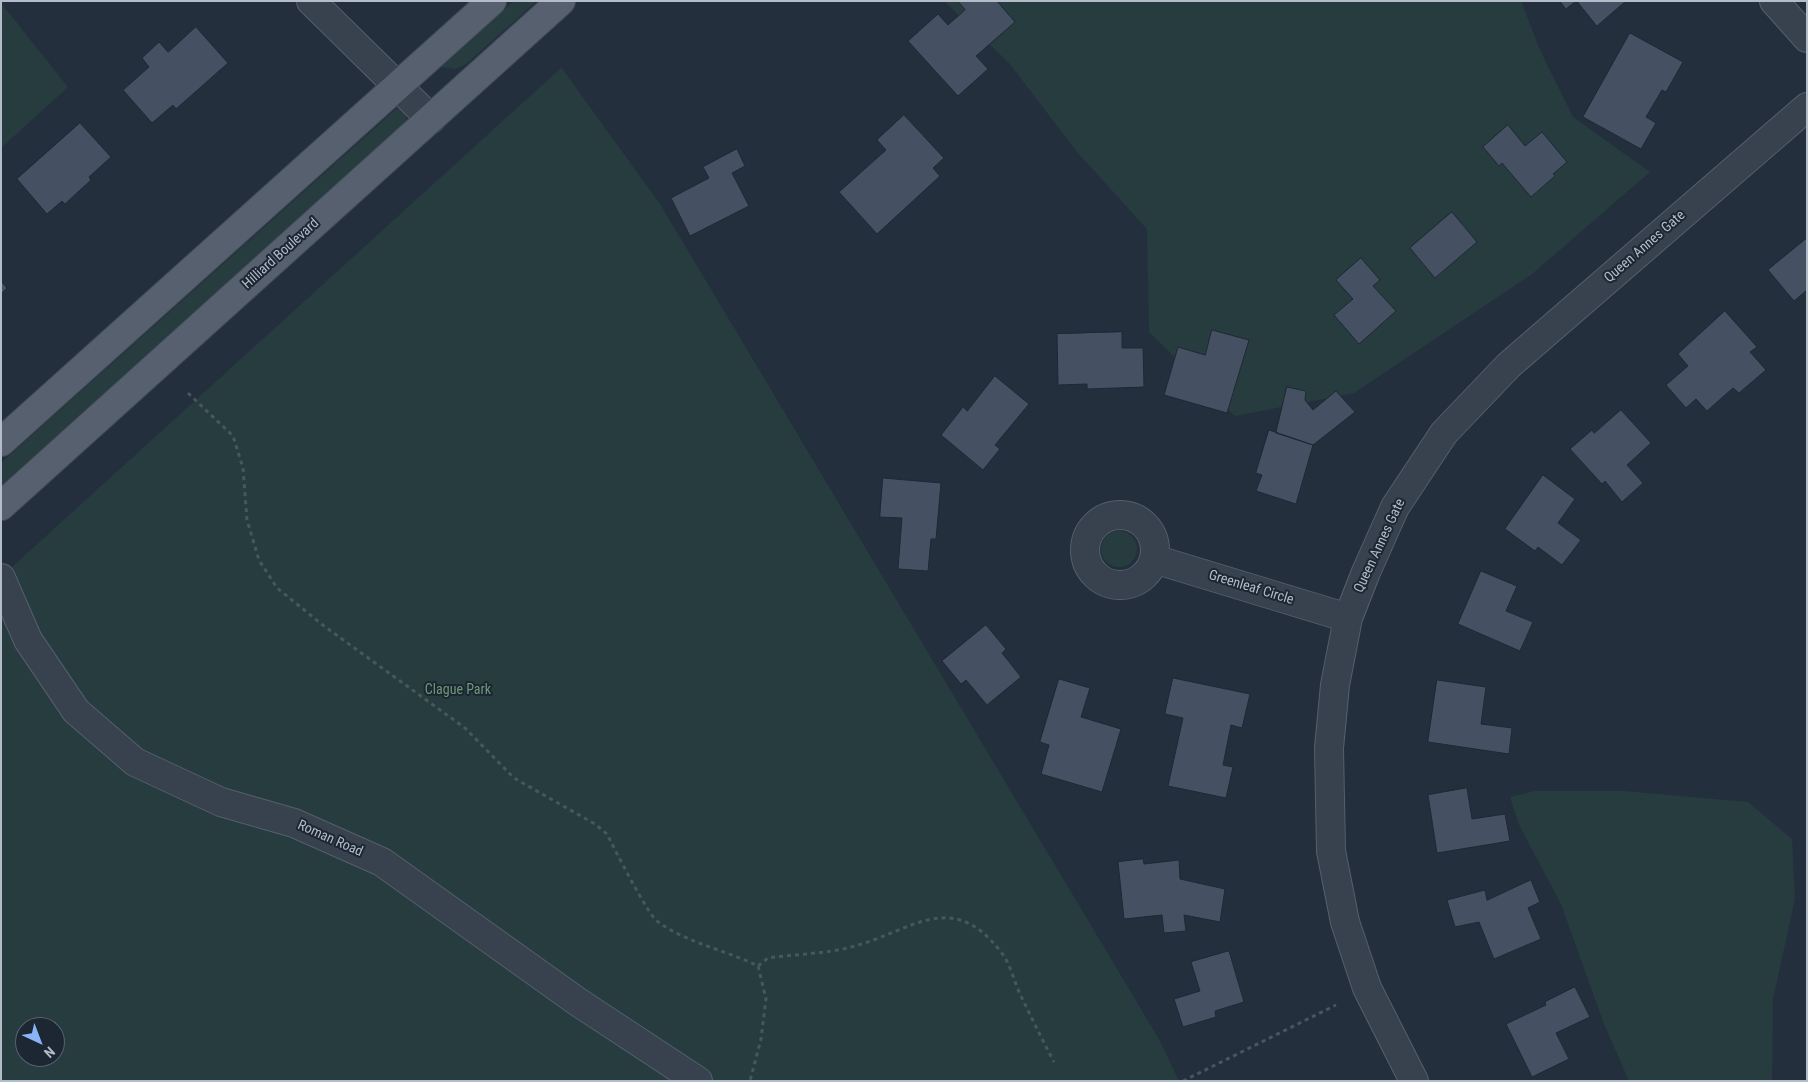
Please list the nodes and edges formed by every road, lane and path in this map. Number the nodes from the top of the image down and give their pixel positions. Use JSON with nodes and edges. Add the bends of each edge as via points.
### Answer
{"nodes":[{"id":1,"x":311,"y":1,"type":"edge"},
{"id":2,"x":492,"y":1,"type":"edge"},
{"id":3,"x":561,"y":1,"type":"edge"},
{"id":4,"x":1774,"y":1,"type":"edge"},
{"id":5,"x":1807,"y":38,"type":"edge"},
{"id":6,"x":397,"y":86,"type":"junction"},
{"id":7,"x":1807,"y":108,"type":"edge"},
{"id":8,"x":431,"y":120,"type":"junction"},
{"id":9,"x":188,"y":393,"type":"dead end"},
{"id":10,"x":1,"y":442,"type":"edge"},
{"id":11,"x":1,"y":506,"type":"edge"},
{"id":12,"x":1154,"y":559,"type":"dead end"},
{"id":13,"x":1,"y":578,"type":"edge"},
{"id":14,"x":1348,"y":618,"type":"junction"},
{"id":15,"x":758,"y":966,"type":"junction"},
{"id":16,"x":1336,"y":1005,"type":"dead end"},
{"id":17,"x":1054,"y":1062,"type":"dead end"},
{"id":18,"x":698,"y":1081,"type":"edge"},
{"id":19,"x":750,"y":1081,"type":"edge"},
{"id":20,"x":1184,"y":1081,"type":"edge"},
{"id":21,"x":1414,"y":1081,"type":"edge"}],
"edges":[{"from":1,"to":6,"type":"street"},
{"from":2,"to":6,"type":"main road"},
{"from":3,"to":8,"type":"main road","name":"Hilliard Boulevard"},
{"from":4,"to":5,"type":"street"},
{"from":6,"to":8,"type":"street"},
{"from":6,"to":10,"type":"main road"},
{"from":7,"to":14,"type":"street","name":"Queen Annes Gate","via":[[1509,365],[1444,433],[1395,507]]},
{"from":8,"to":11,"type":"main road","name":"Hilliard Boulevard"},
{"from":9,"to":15,"type":"path","via":[[233,436],[243,468],[247,520],[259,560],[277,588],[465,728],[514,778],[607,834],[655,920],[681,935],[735,954]]},
{"from":12,"to":14,"type":"street","name":"Greenleaf Circle"},
{"from":13,"to":18,"type":"street","name":"Roman Road","via":[[28,640],[76,711],[135,762],[221,802],[294,823],[382,862],[578,1002]]},
{"from":14,"to":21,"type":"street","name":"Queen Annes Gate","via":[[1335,685],[1329,748],[1331,851],[1345,922],[1367,988]]},
{"from":15,"to":17,"type":"path","via":[[768,958],[850,948],[894,934],[920,920],[951,918],[976,926],[1002,953]]},
{"from":15,"to":19,"type":"path","via":[[766,999],[761,1039]]},
{"from":16,"to":20,"type":"path"}]}
